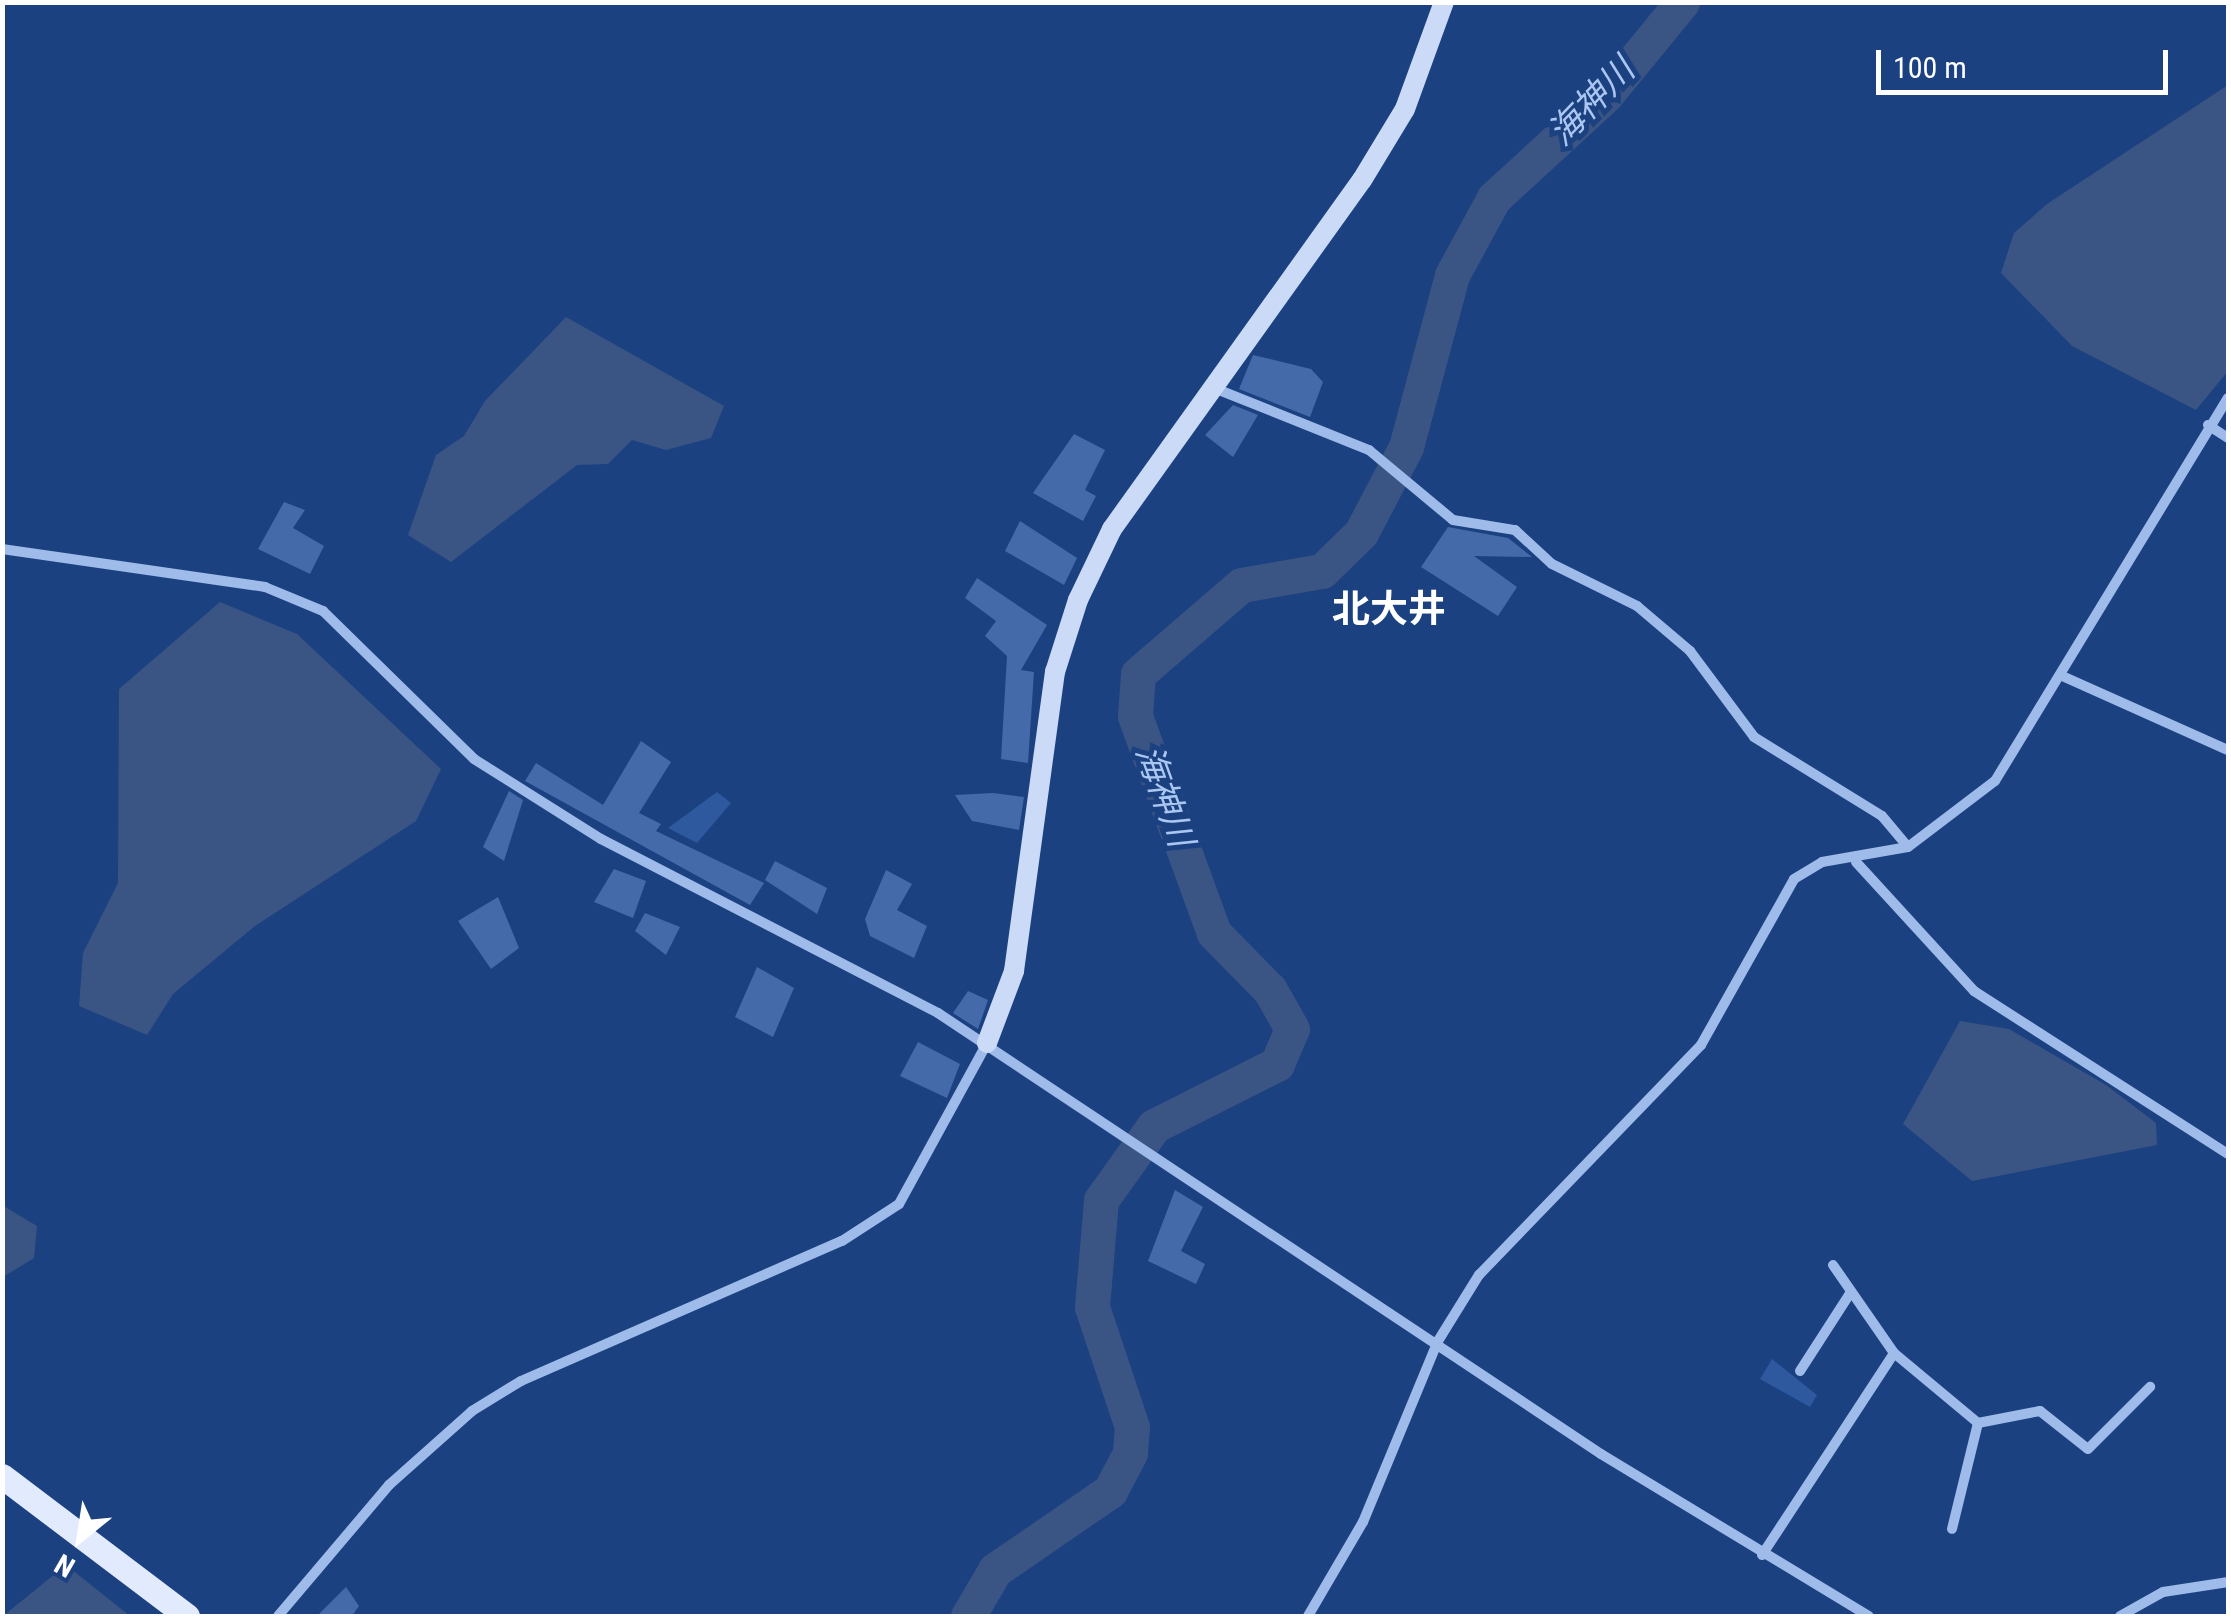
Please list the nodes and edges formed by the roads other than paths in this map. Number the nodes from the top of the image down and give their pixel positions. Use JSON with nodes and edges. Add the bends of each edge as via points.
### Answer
{"nodes":[{"id":1,"x":1444,"y":2,"type":"edge"},
{"id":2,"x":1212,"y":386,"type":"junction"},
{"id":3,"x":2228,"y":398,"type":"edge"},
{"id":4,"x":2208,"y":424,"type":"junction"},
{"id":5,"x":2228,"y":438,"type":"edge"},
{"id":6,"x":2,"y":549,"type":"edge"},
{"id":7,"x":2060,"y":674,"type":"junction"},
{"id":8,"x":2228,"y":750,"type":"edge"},
{"id":9,"x":1908,"y":847,"type":"junction"},
{"id":10,"x":1856,"y":862,"type":"junction"},
{"id":11,"x":987,"y":1043,"type":"junction"},
{"id":12,"x":2228,"y":1154,"type":"edge"},
{"id":13,"x":1832,"y":1265,"type":"dead end"},
{"id":14,"x":1851,"y":1292,"type":"junction"},
{"id":15,"x":1438,"y":1341,"type":"junction"},
{"id":16,"x":1894,"y":1353,"type":"junction"},
{"id":17,"x":1800,"y":1372,"type":"dead end"},
{"id":18,"x":2150,"y":1386,"type":"dead end"},
{"id":19,"x":1978,"y":1423,"type":"junction"},
{"id":20,"x":2,"y":1476,"type":"edge"},
{"id":21,"x":1952,"y":1529,"type":"dead end"},
{"id":22,"x":1762,"y":1555,"type":"junction"},
{"id":23,"x":2228,"y":1582,"type":"edge"},
{"id":24,"x":187,"y":1616,"type":"edge"},
{"id":25,"x":278,"y":1616,"type":"edge"},
{"id":26,"x":1308,"y":1616,"type":"edge"},
{"id":27,"x":1869,"y":1616,"type":"edge"},
{"id":28,"x":2120,"y":1616,"type":"edge"}],
"edges":[{"from":1,"to":2,"type":"street","via":[[1405,109]]},
{"from":2,"to":9,"type":"street","via":[[1379,456],[1453,520],[1516,530],[1552,564],[1637,606],[1690,651],[1754,737],[1882,816]]},
{"from":2,"to":11,"type":"street","via":[[1112,529],[1078,600],[1055,672],[1014,971]]},
{"from":3,"to":4,"type":"street"},
{"from":4,"to":5,"type":"street"},
{"from":4,"to":7,"type":"street"},
{"from":6,"to":11,"type":"street","via":[[265,587],[323,612],[474,760],[601,839]]},
{"from":7,"to":8,"type":"street"},
{"from":7,"to":9,"type":"street","via":[[1995,781]]},
{"from":9,"to":10,"type":"street"},
{"from":10,"to":12,"type":"street","via":[[1974,991]]},
{"from":10,"to":15,"type":"street","via":[[1822,862],[1794,878],[1701,1045],[1512,1235]]},
{"from":11,"to":15,"type":"street","via":[[1115,1129],[1153,1164]]},
{"from":11,"to":25,"type":"street","via":[[899,1204],[842,1241],[521,1381],[472,1412],[389,1485]]},
{"from":13,"to":14,"type":"street"},
{"from":14,"to":16,"type":"street"},
{"from":14,"to":17,"type":"street"},
{"from":15,"to":22,"type":"street"},
{"from":15,"to":26,"type":"street","via":[[1363,1522]]},
{"from":16,"to":19,"type":"street"},
{"from":16,"to":22,"type":"street"},
{"from":18,"to":19,"type":"street","via":[[2088,1449],[2040,1411]]},
{"from":19,"to":21,"type":"street"},
{"from":20,"to":24,"type":"main road"},
{"from":22,"to":27,"type":"street"},
{"from":23,"to":28,"type":"street","via":[[2162,1592]]}]}
